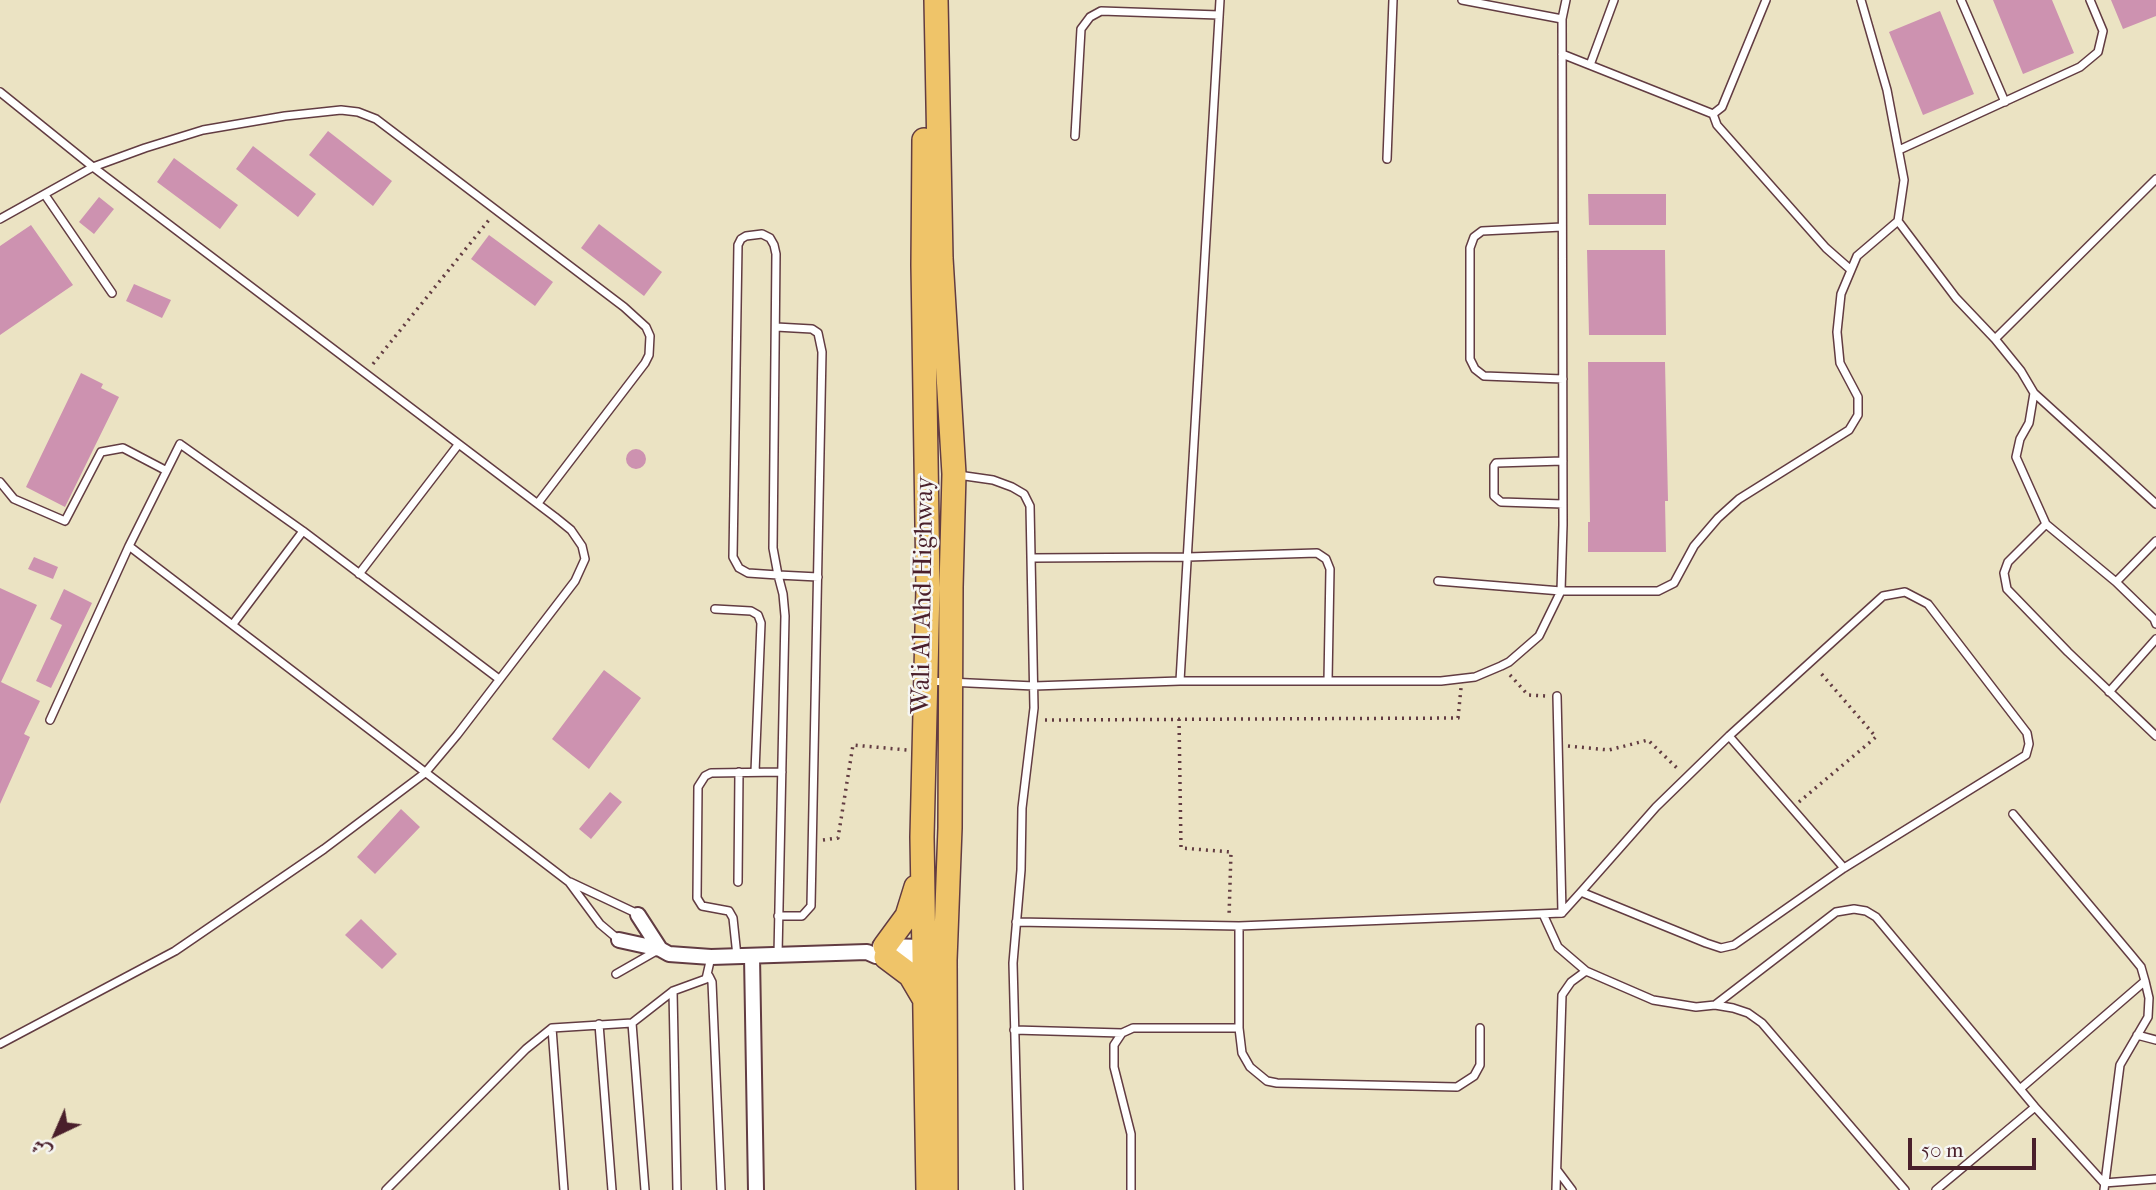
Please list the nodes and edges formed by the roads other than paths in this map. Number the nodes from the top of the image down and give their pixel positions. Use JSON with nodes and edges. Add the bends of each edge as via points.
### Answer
{"nodes":[{"id":1,"x":925,"y":0,"type":"edge"},
{"id":2,"x":936,"y":0,"type":"edge"},
{"id":3,"x":1220,"y":0,"type":"edge"},
{"id":4,"x":1393,"y":0,"type":"edge"},
{"id":5,"x":1462,"y":0,"type":"edge"},
{"id":6,"x":1566,"y":0,"type":"edge"},
{"id":7,"x":1614,"y":0,"type":"edge"},
{"id":8,"x":1766,"y":0,"type":"edge"},
{"id":9,"x":1861,"y":0,"type":"edge"},
{"id":10,"x":1961,"y":0,"type":"edge"},
{"id":11,"x":2090,"y":0,"type":"edge"},
{"id":12,"x":1219,"y":15,"type":"junction"},
{"id":13,"x":1562,"y":19,"type":"junction"},
{"id":14,"x":1562,"y":54,"type":"junction"},
{"id":15,"x":1590,"y":65,"type":"junction"},
{"id":16,"x":0,"y":92,"type":"edge"},
{"id":17,"x":2005,"y":102,"type":"junction"},
{"id":18,"x":1713,"y":114,"type":"junction"},
{"id":19,"x":1075,"y":136,"type":"dead end"},
{"id":20,"x":1899,"y":150,"type":"junction"},
{"id":21,"x":1387,"y":159,"type":"dead end"},
{"id":22,"x":93,"y":167,"type":"junction"},
{"id":23,"x":2156,"y":178,"type":"edge"},
{"id":24,"x":45,"y":195,"type":"junction"},
{"id":25,"x":0,"y":219,"type":"edge"},
{"id":26,"x":1898,"y":221,"type":"junction"},
{"id":27,"x":1562,"y":228,"type":"junction"},
{"id":28,"x":1852,"y":270,"type":"junction"},
{"id":29,"x":112,"y":293,"type":"dead end"},
{"id":30,"x":776,"y":327,"type":"junction"},
{"id":31,"x":1995,"y":339,"type":"junction"},
{"id":32,"x":1563,"y":379,"type":"junction"},
{"id":33,"x":2034,"y":393,"type":"junction"},
{"id":34,"x":458,"y":444,"type":"junction"},
{"id":35,"x":1563,"y":461,"type":"junction"},
{"id":36,"x":165,"y":470,"type":"junction"},
{"id":37,"x":954,"y":474,"type":"junction"},
{"id":38,"x":0,"y":482,"type":"edge"},
{"id":39,"x":538,"y":503,"type":"junction"},
{"id":40,"x":1563,"y":504,"type":"junction"},
{"id":41,"x":2156,"y":504,"type":"edge"},
{"id":42,"x":2046,"y":524,"type":"junction"},
{"id":43,"x":303,"y":531,"type":"junction"},
{"id":44,"x":2156,"y":541,"type":"edge"},
{"id":45,"x":129,"y":546,"type":"junction"},
{"id":46,"x":1188,"y":557,"type":"junction"},
{"id":47,"x":1032,"y":558,"type":"junction"},
{"id":48,"x":359,"y":574,"type":"junction"},
{"id":49,"x":778,"y":575,"type":"junction"},
{"id":50,"x":818,"y":577,"type":"junction"},
{"id":51,"x":1438,"y":581,"type":"dead end"},
{"id":52,"x":2116,"y":582,"type":"junction"},
{"id":53,"x":1561,"y":591,"type":"junction"},
{"id":54,"x":715,"y":609,"type":"dead end"},
{"id":55,"x":233,"y":624,"type":"junction"},
{"id":56,"x":2156,"y":624,"type":"edge"},
{"id":57,"x":2156,"y":639,"type":"edge"},
{"id":58,"x":499,"y":679,"type":"junction"},
{"id":59,"x":924,"y":681,"type":"junction"},
{"id":60,"x":950,"y":681,"type":"junction"},
{"id":61,"x":1180,"y":681,"type":"junction"},
{"id":62,"x":1328,"y":681,"type":"junction"},
{"id":63,"x":1034,"y":686,"type":"junction"},
{"id":64,"x":2109,"y":692,"type":"junction"},
{"id":65,"x":1558,"y":696,"type":"road end"},
{"id":66,"x":50,"y":720,"type":"dead end"},
{"id":67,"x":1729,"y":736,"type":"junction"},
{"id":68,"x":2156,"y":736,"type":"edge"},
{"id":69,"x":739,"y":772,"type":"junction"},
{"id":70,"x":755,"y":772,"type":"junction"},
{"id":71,"x":782,"y":772,"type":"junction"},
{"id":72,"x":425,"y":773,"type":"junction"},
{"id":73,"x":2013,"y":814,"type":"dead end"},
{"id":74,"x":922,"y":863,"type":"junction"},
{"id":75,"x":1844,"y":868,"type":"junction"},
{"id":76,"x":569,"y":882,"type":"junction"},
{"id":77,"x":738,"y":882,"type":"dead end"},
{"id":78,"x":1581,"y":892,"type":"junction"},
{"id":79,"x":1562,"y":913,"type":"junction"},
{"id":80,"x":1543,"y":914,"type":"junction"},
{"id":81,"x":638,"y":915,"type":"joint"},
{"id":82,"x":778,"y":916,"type":"junction"},
{"id":83,"x":1016,"y":922,"type":"junction"},
{"id":84,"x":1238,"y":926,"type":"junction"},
{"id":85,"x":619,"y":940,"type":"joint"},
{"id":86,"x":660,"y":949,"type":"junction"},
{"id":87,"x":879,"y":951,"type":"junction"},
{"id":88,"x":935,"y":954,"type":"junction"},
{"id":89,"x":778,"y":955,"type":"junction"},
{"id":90,"x":745,"y":956,"type":"junction"},
{"id":91,"x":711,"y":957,"type":"junction"},
{"id":92,"x":1586,"y":971,"type":"junction"},
{"id":93,"x":616,"y":974,"type":"dead end"},
{"id":94,"x":709,"y":976,"type":"junction"},
{"id":95,"x":2146,"y":981,"type":"junction"},
{"id":96,"x":673,"y":991,"type":"junction"},
{"id":97,"x":924,"y":1002,"type":"junction"},
{"id":98,"x":1715,"y":1004,"type":"junction"},
{"id":99,"x":632,"y":1023,"type":"junction"},
{"id":100,"x":599,"y":1024,"type":"junction"},
{"id":101,"x":552,"y":1028,"type":"junction"},
{"id":102,"x":1239,"y":1028,"type":"junction"},
{"id":103,"x":1480,"y":1028,"type":"dead end"},
{"id":104,"x":1014,"y":1030,"type":"junction"},
{"id":105,"x":1122,"y":1033,"type":"junction"},
{"id":106,"x":2137,"y":1035,"type":"junction"},
{"id":107,"x":2156,"y":1040,"type":"edge"},
{"id":108,"x":0,"y":1044,"type":"edge"},
{"id":109,"x":2020,"y":1089,"type":"junction"},
{"id":110,"x":2035,"y":1107,"type":"junction"},
{"id":111,"x":1557,"y":1170,"type":"junction"},
{"id":112,"x":2156,"y":1179,"type":"edge"},
{"id":113,"x":2104,"y":1186,"type":"edge"},
{"id":114,"x":386,"y":1190,"type":"edge"},
{"id":115,"x":564,"y":1190,"type":"edge"},
{"id":116,"x":612,"y":1190,"type":"edge"},
{"id":117,"x":645,"y":1190,"type":"edge"},
{"id":118,"x":677,"y":1190,"type":"edge"},
{"id":119,"x":722,"y":1190,"type":"edge"},
{"id":120,"x":756,"y":1190,"type":"edge"},
{"id":121,"x":928,"y":1190,"type":"edge"},
{"id":122,"x":946,"y":1190,"type":"edge"},
{"id":123,"x":1019,"y":1190,"type":"edge"},
{"id":124,"x":1131,"y":1190,"type":"edge"},
{"id":125,"x":1556,"y":1190,"type":"edge"},
{"id":126,"x":1573,"y":1190,"type":"edge"},
{"id":127,"x":1905,"y":1190,"type":"edge"},
{"id":128,"x":1936,"y":1190,"type":"edge"}],
"edges":[{"from":1,"to":59,"type":"main road","name":"Wali Al Ahd Highway","via":[[928,588]]},
{"from":2,"to":37,"type":"main road","name":"Wali Al Ahd Highway","via":[[941,258]]},
{"from":3,"to":12,"type":"lane"},
{"from":4,"to":21,"type":"lane"},
{"from":5,"to":13,"type":"lane"},
{"from":6,"to":13,"type":"lane"},
{"from":7,"to":15,"type":"lane"},
{"from":8,"to":18,"type":"lane","via":[[1722,107]]},
{"from":9,"to":20,"type":"lane"},
{"from":10,"to":17,"type":"lane"},
{"from":11,"to":17,"type":"lane","via":[[2103,31],[2098,52],[2080,67]]},
{"from":12,"to":19,"type":"lane","via":[[1101,11],[1090,17],[1081,29]]},
{"from":12,"to":46,"type":"lane"},
{"from":13,"to":14,"type":"lane"},
{"from":14,"to":15,"type":"lane"},
{"from":14,"to":27,"type":"lane"},
{"from":15,"to":18,"type":"lane"},
{"from":16,"to":22,"type":"lane"},
{"from":17,"to":20,"type":"lane"},
{"from":18,"to":28,"type":"lane","via":[[1717,125],[1826,248]]},
{"from":20,"to":26,"type":"lane","via":[[1904,180]]},
{"from":22,"to":24,"type":"lane"},
{"from":22,"to":34,"type":"lane"},
{"from":22,"to":39,"type":"lane","via":[[228,125],[341,110],[376,119],[497,210],[624,307],[650,336],[645,363]]},
{"from":23,"to":31,"type":"lane"},
{"from":24,"to":25,"type":"lane"},
{"from":24,"to":29,"type":"lane"},
{"from":26,"to":28,"type":"lane","via":[[1857,256]]},
{"from":26,"to":31,"type":"lane","via":[[1956,298]]},
{"from":27,"to":32,"type":"lane"},
{"from":27,"to":32,"type":"lane","via":[[1482,231],[1474,237],[1470,248],[1470,359],[1484,376]]},
{"from":28,"to":53,"type":"lane","via":[[1841,295],[1837,332],[1840,363],[1858,397],[1858,415],[1849,430],[1718,517],[1694,546],[1674,583],[1658,591]]},
{"from":30,"to":49,"type":"lane","via":[[773,548]]},
{"from":30,"to":49,"type":"lane","via":[[774,245],[761,234],[746,236],[738,245],[733,557],[743,571]]},
{"from":30,"to":50,"type":"lane","via":[[811,329],[818,333],[822,352]]},
{"from":31,"to":33,"type":"lane"},
{"from":32,"to":35,"type":"lane"},
{"from":33,"to":41,"type":"lane"},
{"from":33,"to":42,"type":"lane","via":[[2016,457]]},
{"from":34,"to":39,"type":"lane"},
{"from":34,"to":48,"type":"lane"},
{"from":35,"to":40,"type":"lane"},
{"from":35,"to":40,"type":"lane","via":[[1494,466],[1494,496],[1501,502]]},
{"from":36,"to":38,"type":"lane","via":[[124,449],[102,452],[65,521],[15,499]]},
{"from":36,"to":43,"type":"lane","via":[[180,444]]},
{"from":36,"to":45,"type":"lane"},
{"from":37,"to":47,"type":"lane","via":[[993,480],[1024,494],[1030,506]]},
{"from":37,"to":60,"type":"main road","name":"Wali Al Ahd Highway"},
{"from":39,"to":58,"type":"lane","via":[[571,530],[585,559],[575,581]]},
{"from":40,"to":53,"type":"lane"},
{"from":42,"to":52,"type":"lane"},
{"from":42,"to":64,"type":"lane","via":[[2008,562],[2004,573],[2007,589]]},
{"from":43,"to":48,"type":"lane"},
{"from":43,"to":55,"type":"lane"},
{"from":44,"to":52,"type":"lane"},
{"from":45,"to":55,"type":"lane"},
{"from":45,"to":66,"type":"lane"},
{"from":46,"to":47,"type":"lane"},
{"from":46,"to":61,"type":"lane"},
{"from":46,"to":62,"type":"lane","via":[[1317,553],[1326,559],[1330,569]]},
{"from":47,"to":63,"type":"lane"},
{"from":48,"to":58,"type":"lane"},
{"from":49,"to":50,"type":"lane"},
{"from":49,"to":71,"type":"lane","via":[[785,616]]},
{"from":50,"to":82,"type":"lane","via":[[811,906],[802,916]]},
{"from":51,"to":53,"type":"lane"},
{"from":52,"to":56,"type":"lane"},
{"from":53,"to":62,"type":"lane","via":[[1539,636],[1509,662],[1475,677]]},
{"from":54,"to":70,"type":"lane","via":[[751,611],[761,623]]},
{"from":55,"to":72,"type":"lane"},
{"from":57,"to":64,"type":"lane"},
{"from":58,"to":72,"type":"lane"},
{"from":59,"to":60,"type":"lane"},
{"from":59,"to":74,"type":"main road","name":"Wali Al Ahd Highway"},
{"from":60,"to":63,"type":"lane"},
{"from":60,"to":88,"type":"main road","name":"Wali Al Ahd Highway","via":[[950,828]]},
{"from":61,"to":62,"type":"lane"},
{"from":61,"to":63,"type":"lane"},
{"from":63,"to":83,"type":"lane"},
{"from":64,"to":68,"type":"lane"},
{"from":65,"to":79,"type":"lane"},
{"from":67,"to":75,"type":"lane"},
{"from":67,"to":75,"type":"lane","via":[[1883,596],[1905,592],[1928,604],[2027,733],[2026,755]]},
{"from":67,"to":78,"type":"lane","via":[[1656,807]]},
{"from":69,"to":70,"type":"lane"},
{"from":69,"to":77,"type":"lane"},
{"from":69,"to":90,"type":"lane","via":[[711,773],[698,788],[699,904],[729,911]]},
{"from":70,"to":71,"type":"lane"},
{"from":71,"to":82,"type":"lane"},
{"from":72,"to":76,"type":"lane"},
{"from":72,"to":108,"type":"lane","via":[[353,829],[175,951]]},
{"from":73,"to":95,"type":"lane","via":[[2141,967]]},
{"from":74,"to":87,"type":"main road","via":[[907,916]]},
{"from":74,"to":88,"type":"main road","name":"Wali Al Ahd Highway"},
{"from":75,"to":78,"type":"lane","via":[[1734,945],[1721,948]]},
{"from":76,"to":81,"type":"lane"},
{"from":76,"to":85,"type":"lane","via":[[600,924]]},
{"from":78,"to":79,"type":"lane"},
{"from":79,"to":80,"type":"lane"},
{"from":80,"to":84,"type":"lane"},
{"from":80,"to":92,"type":"lane","via":[[1559,947]]},
{"from":81,"to":86,"type":"street"},
{"from":82,"to":89,"type":"lane"},
{"from":83,"to":84,"type":"lane"},
{"from":83,"to":104,"type":"lane"},
{"from":84,"to":102,"type":"lane"},
{"from":85,"to":86,"type":"street"},
{"from":86,"to":91,"type":"street","via":[[668,954]]},
{"from":86,"to":93,"type":"lane"},
{"from":87,"to":88,"type":"street"},
{"from":87,"to":89,"type":"street"},
{"from":87,"to":97,"type":"main road","via":[[910,975]]},
{"from":88,"to":97,"type":"main road","name":"Wali Al Ahd Highway"},
{"from":88,"to":122,"type":"main road","name":"Wali Al Ahd Highway"},
{"from":89,"to":90,"type":"street"},
{"from":90,"to":91,"type":"street"},
{"from":90,"to":120,"type":"street"},
{"from":91,"to":94,"type":"lane"},
{"from":92,"to":98,"type":"lane","via":[[1653,1000],[1696,1007]]},
{"from":92,"to":111,"type":"lane","via":[[1562,995]]},
{"from":94,"to":96,"type":"lane"},
{"from":94,"to":119,"type":"lane"},
{"from":95,"to":106,"type":"lane","via":[[2148,1017]]},
{"from":95,"to":109,"type":"lane"},
{"from":96,"to":99,"type":"lane"},
{"from":96,"to":118,"type":"lane"},
{"from":97,"to":121,"type":"main road","name":"Wali Al Ahd Highway"},
{"from":98,"to":109,"type":"lane","via":[[1836,912],[1866,911],[1876,917]]},
{"from":98,"to":127,"type":"lane","via":[[1748,1013],[1762,1023]]},
{"from":99,"to":100,"type":"lane"},
{"from":99,"to":117,"type":"lane"},
{"from":100,"to":101,"type":"lane"},
{"from":100,"to":116,"type":"lane"},
{"from":101,"to":114,"type":"lane"},
{"from":101,"to":115,"type":"lane"},
{"from":102,"to":103,"type":"lane","via":[[1242,1053],[1250,1068],[1267,1081],[1457,1087],[1474,1076],[1480,1065]]},
{"from":102,"to":105,"type":"lane","via":[[1133,1028]]},
{"from":104,"to":105,"type":"lane"},
{"from":104,"to":123,"type":"lane"},
{"from":105,"to":124,"type":"lane","via":[[1114,1045],[1114,1067],[1131,1134]]},
{"from":106,"to":107,"type":"lane"},
{"from":106,"to":113,"type":"lane","via":[[2120,1065]]},
{"from":109,"to":110,"type":"lane"},
{"from":110,"to":113,"type":"lane"},
{"from":110,"to":128,"type":"lane"},
{"from":111,"to":125,"type":"lane"},
{"from":111,"to":126,"type":"lane"},
{"from":112,"to":113,"type":"lane"}]}
